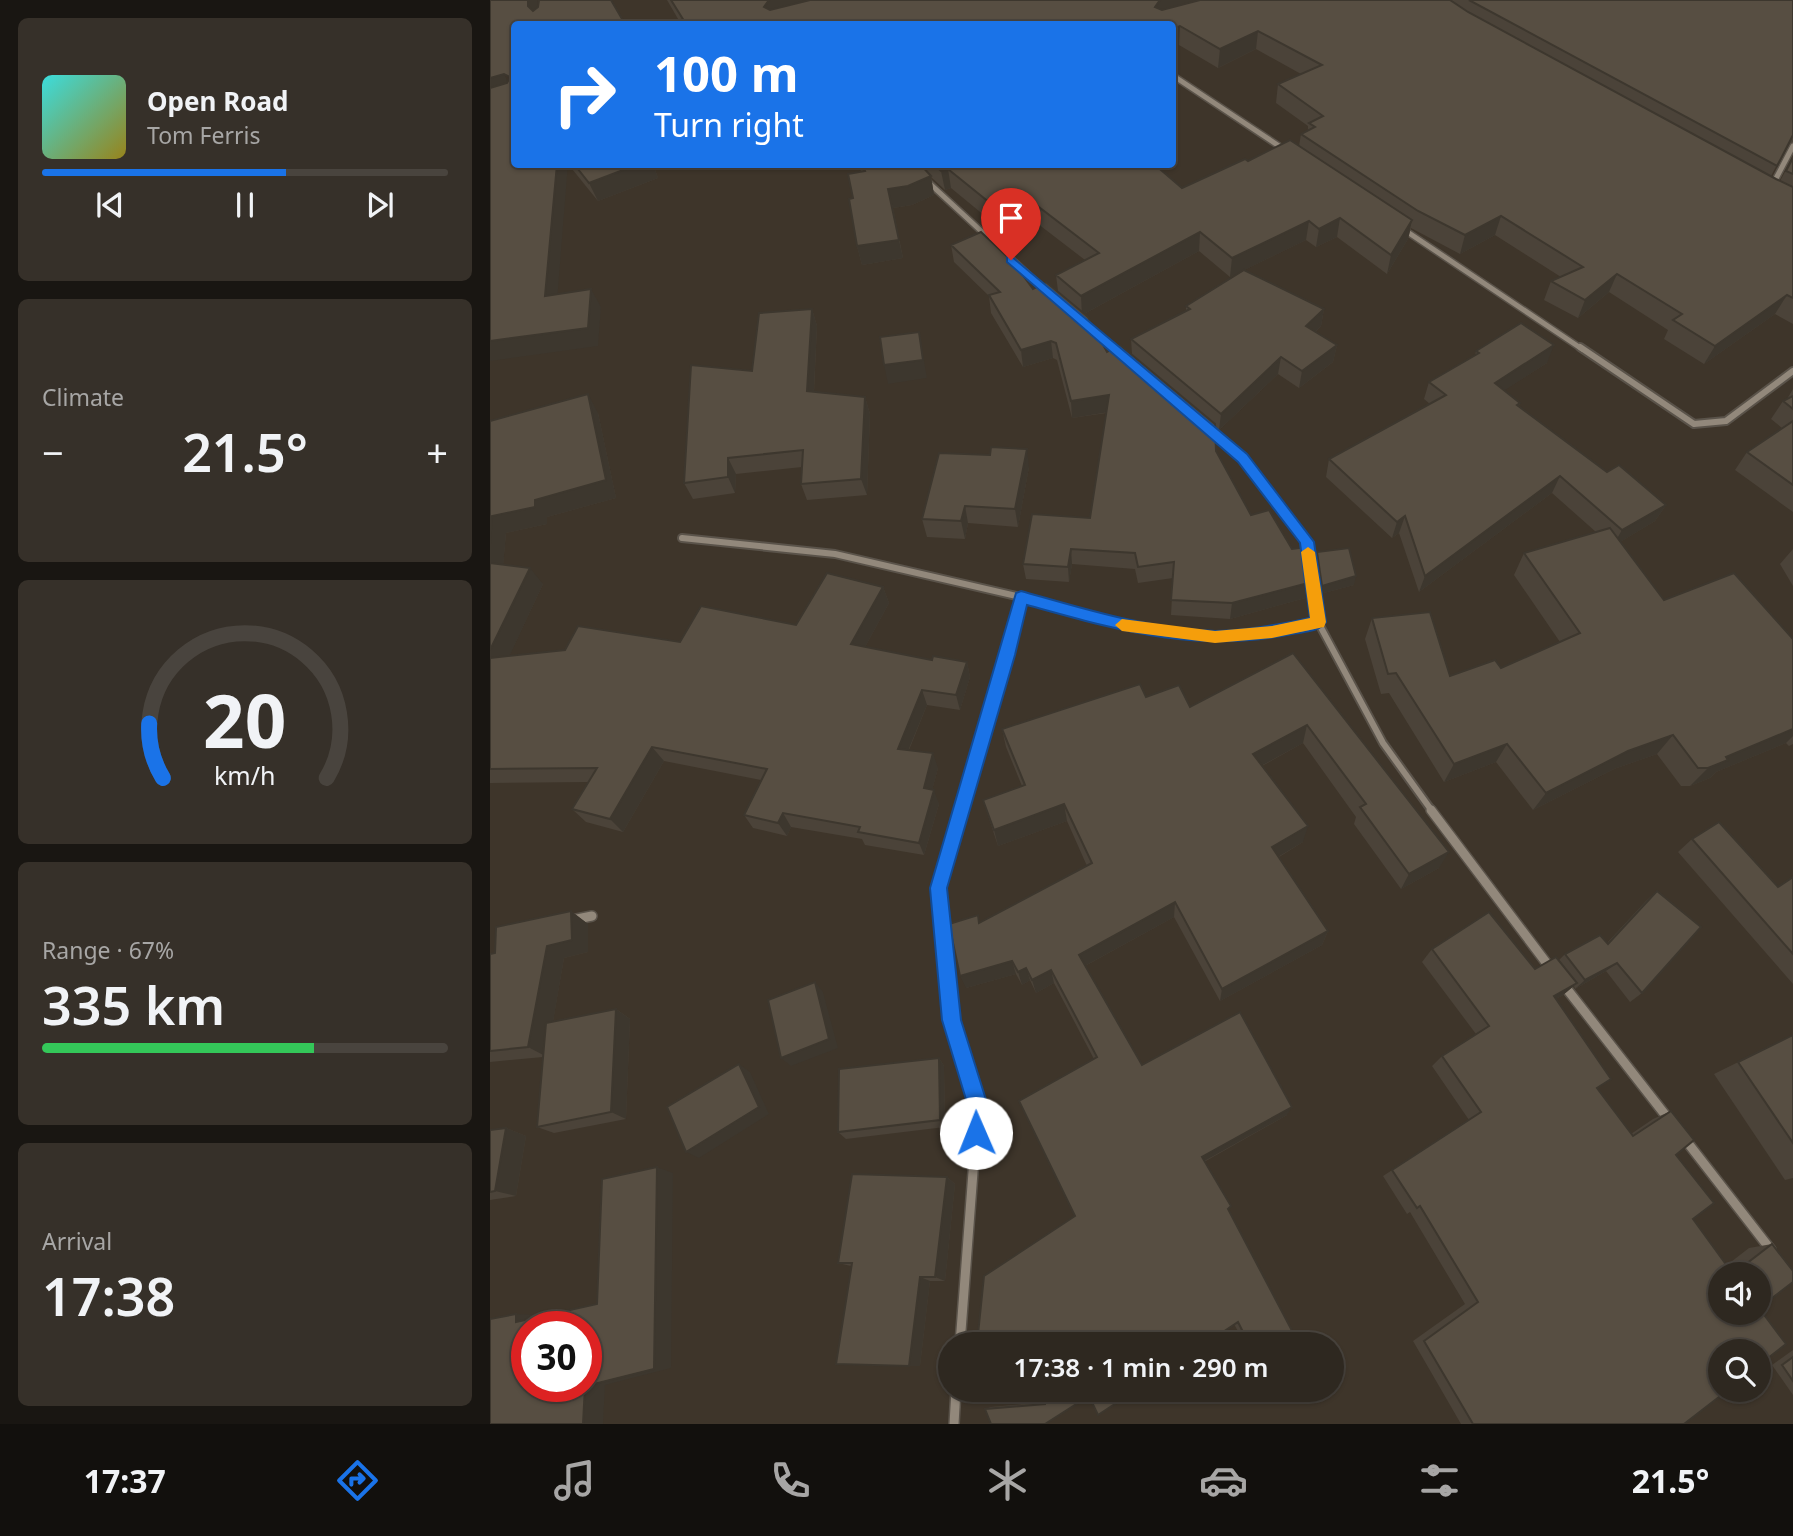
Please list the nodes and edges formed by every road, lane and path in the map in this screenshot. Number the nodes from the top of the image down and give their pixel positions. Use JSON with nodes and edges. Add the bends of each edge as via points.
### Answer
{"nodes":[{"id":1,"x":1176,"y":78,"type":"edge"},
{"id":2,"x":1793,"y":146,"type":"edge"},
{"id":3,"x":1289,"y":152,"type":"edge"},
{"id":4,"x":921,"y":174,"type":"edge"},
{"id":5,"x":1768,"y":193,"type":"edge"},
{"id":6,"x":1393,"y":222,"type":"edge"},
{"id":7,"x":1047,"y":292,"type":"edge"},
{"id":8,"x":1088,"y":327,"type":"edge"},
{"id":9,"x":1129,"y":362,"type":"edge"},
{"id":10,"x":1793,"y":371,"type":"edge"},
{"id":11,"x":1201,"y":423,"type":"edge"},
{"id":12,"x":681,"y":538,"type":"dead end"},
{"id":13,"x":1021,"y":597,"type":"junction"},
{"id":14,"x":1318,"y":622,"type":"junction"},
{"id":15,"x":592,"y":916,"type":"dead end"},
{"id":16,"x":567,"y":922,"type":"edge"},
{"id":17,"x":1672,"y":1124,"type":"edge"},
{"id":18,"x":1681,"y":1135,"type":"edge"},
{"id":19,"x":1776,"y":1256,"type":"edge"},
{"id":20,"x":961,"y":1332,"type":"edge"},
{"id":21,"x":955,"y":1402,"type":"edge"},
{"id":22,"x":954,"y":1424,"type":"edge"}],
"edges":[{"from":1,"to":3,"type":"street"},
{"from":2,"to":5,"type":"street"},
{"from":4,"to":7,"type":"street"},
{"from":6,"to":10,"type":"street","via":[[1694,424],[1726,421]]},
{"from":8,"to":9,"type":"street"},
{"from":11,"to":14,"type":"street","via":[[1242,458],[1307,542]]},
{"from":12,"to":13,"type":"street","via":[[835,554]]},
{"from":13,"to":14,"type":"street","via":[[1133,628],[1215,637]]},
{"from":13,"to":20,"type":"street","via":[[938,888],[952,1020],[978,1106]]},
{"from":14,"to":17,"type":"street","via":[[1383,743],[1483,882]]},
{"from":15,"to":16,"type":"street"},
{"from":18,"to":19,"type":"street"},
{"from":21,"to":22,"type":"street"}]}
